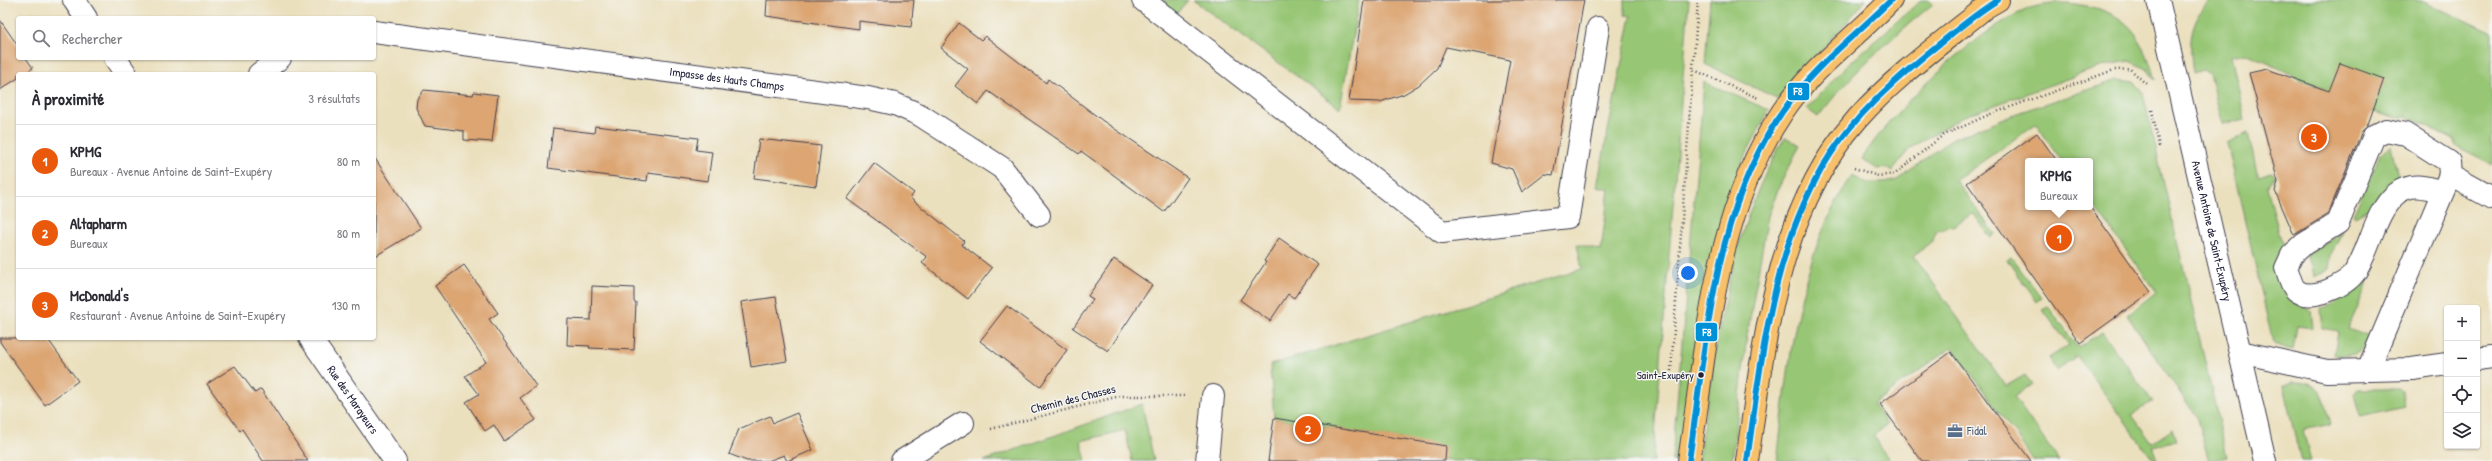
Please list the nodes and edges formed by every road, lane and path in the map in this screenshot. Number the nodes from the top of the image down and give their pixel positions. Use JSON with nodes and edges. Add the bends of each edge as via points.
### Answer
{"nodes":[{"id":1,"x":74,"y":0,"type":"edge"},
{"id":2,"x":1143,"y":0,"type":"edge"},
{"id":3,"x":1698,"y":0,"type":"edge"},
{"id":4,"x":1891,"y":0,"type":"edge"},
{"id":5,"x":1998,"y":0,"type":"edge"},
{"id":6,"x":2158,"y":0,"type":"edge"},
{"id":7,"x":85,"y":16,"type":"edge"},
{"id":8,"x":1598,"y":28,"type":"dead end"},
{"id":9,"x":376,"y":32,"type":"edge"},
{"id":10,"x":116,"y":60,"type":"edge"},
{"id":11,"x":277,"y":60,"type":"edge"},
{"id":12,"x":1694,"y":70,"type":"junction"},
{"id":13,"x":125,"y":72,"type":"edge"},
{"id":14,"x":262,"y":72,"type":"edge"},
{"id":15,"x":2148,"y":92,"type":"dead end"},
{"id":16,"x":1765,"y":101,"type":"dead end"},
{"id":17,"x":2151,"y":107,"type":"dead end"},
{"id":18,"x":2190,"y":140,"type":"junction"},
{"id":19,"x":1861,"y":172,"type":"dead end"},
{"id":20,"x":2446,"y":184,"type":"junction"},
{"id":21,"x":2492,"y":198,"type":"edge"},
{"id":22,"x":1039,"y":215,"type":"dead end"},
{"id":23,"x":311,"y":340,"type":"edge"},
{"id":24,"x":2240,"y":352,"type":"junction"},
{"id":25,"x":2492,"y":357,"type":"edge"},
{"id":26,"x":2480,"y":359,"type":"edge"},
{"id":27,"x":2444,"y":365,"type":"edge"},
{"id":28,"x":2368,"y":370,"type":"junction"},
{"id":29,"x":1670,"y":373,"type":"dead end"},
{"id":30,"x":1213,"y":396,"type":"joint"},
{"id":31,"x":963,"y":423,"type":"joint"},
{"id":32,"x":395,"y":461,"type":"edge"},
{"id":33,"x":902,"y":461,"type":"edge"},
{"id":34,"x":1207,"y":461,"type":"edge"},
{"id":35,"x":1689,"y":461,"type":"edge"},
{"id":36,"x":1747,"y":461,"type":"edge"},
{"id":37,"x":2265,"y":461,"type":"edge"}],
"edges":[{"from":1,"to":7,"type":"street"},
{"from":2,"to":8,"type":"street","via":[[1442,232],[1568,217]]},
{"from":3,"to":12,"type":"path"},
{"from":4,"to":35,"type":"main road","via":[[1816,72],[1788,104],[1756,156],[1734,210],[1714,294]]},
{"from":5,"to":36,"type":"main road","via":[[1903,75],[1858,117],[1830,154],[1806,199],[1789,241],[1775,291]]},
{"from":6,"to":18,"type":"street","name":"Avenue Antoine de Saint-Exupéry"},
{"from":9,"to":22,"type":"street","name":"Impasse des Hauts Champs","via":[[860,96],[895,104],[948,132],[1002,168]]},
{"from":10,"to":13,"type":"street"},
{"from":11,"to":14,"type":"street"},
{"from":12,"to":16,"type":"path"},
{"from":12,"to":29,"type":"path"},
{"from":15,"to":19,"type":"path","via":[[2147,84],[2130,69],[2114,70],[1988,115],[1942,136],[1894,174],[1878,176]]},
{"from":17,"to":18,"type":"path","via":[[2159,146]]},
{"from":18,"to":24,"type":"street","name":"Avenue Antoine de Saint-Exupéry"},
{"from":20,"to":20,"type":"street","via":[[2419,184],[2397,193],[2385,207],[2355,273],[2323,293],[2303,295],[2295,290],[2286,268],[2292,255],[2304,244],[2338,223],[2374,136],[2386,130],[2404,134],[2449,162]]},
{"from":20,"to":21,"type":"street"},
{"from":20,"to":28,"type":"street"},
{"from":23,"to":32,"type":"street","name":"Rue des Marayeurs"},
{"from":24,"to":28,"type":"street","via":[[2327,371]]},
{"from":24,"to":37,"type":"street","name":"Avenue Antoine de Saint-Exupéry"},
{"from":25,"to":26,"type":"street"},
{"from":27,"to":28,"type":"street","via":[[2412,370]]},
{"from":30,"to":31,"type":"path","name":"Chemin des Chasses","via":[[1120,396],[993,429]]},
{"from":30,"to":34,"type":"street"},
{"from":31,"to":33,"type":"street"}]}
